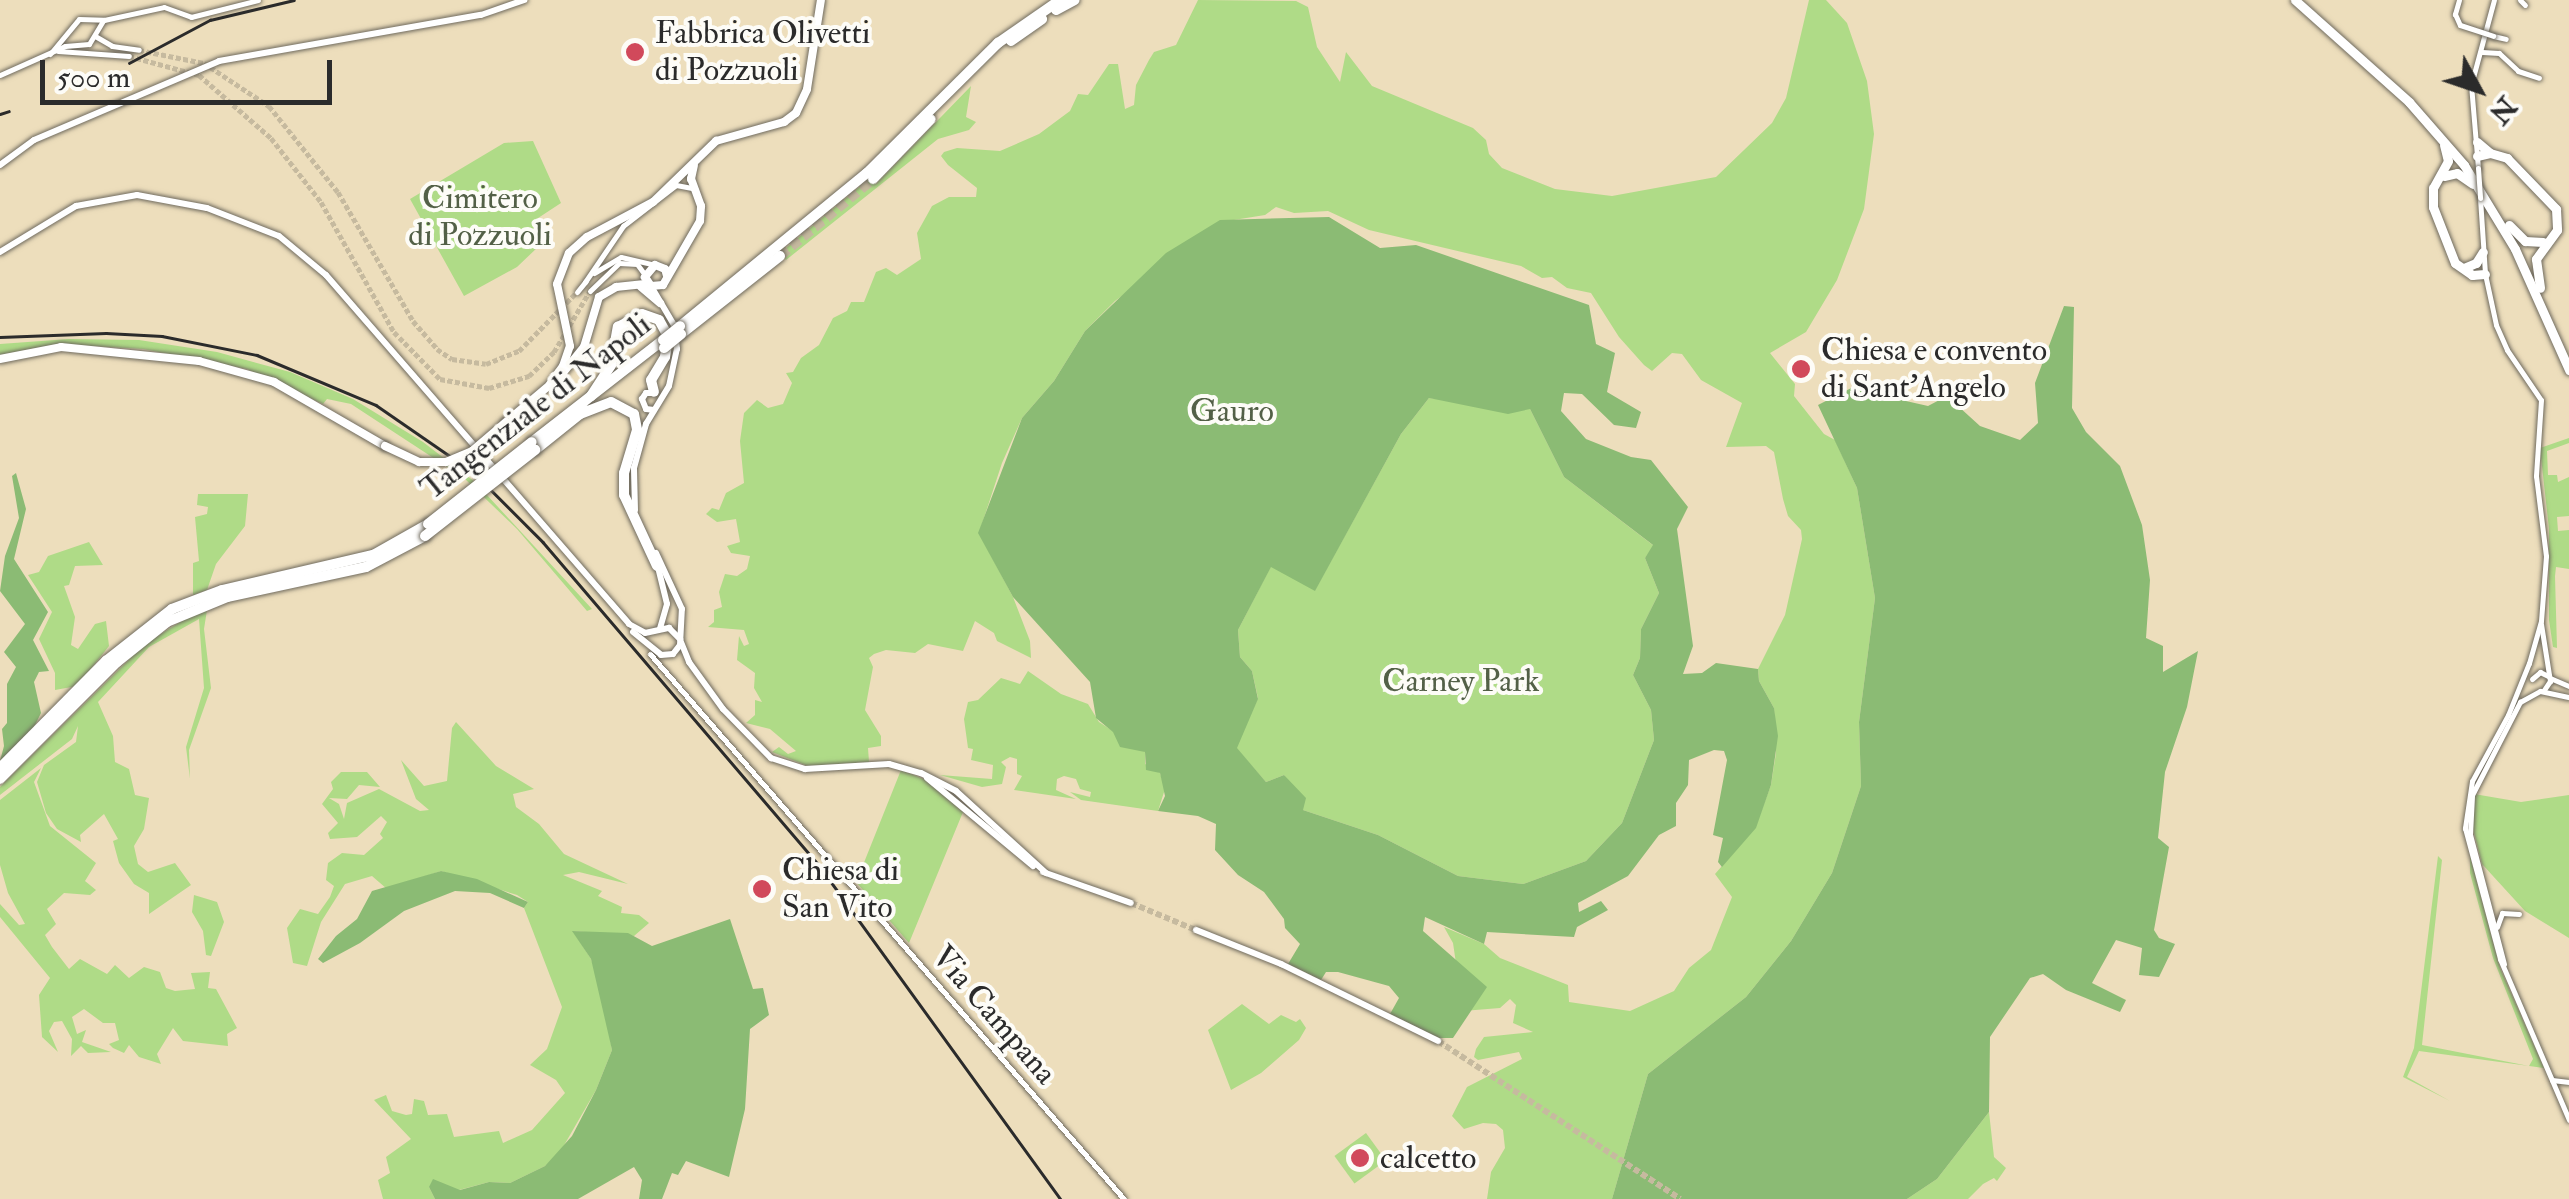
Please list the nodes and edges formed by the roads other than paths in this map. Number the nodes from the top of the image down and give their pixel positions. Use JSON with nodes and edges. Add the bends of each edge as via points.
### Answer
{"nodes":[{"id":1,"x":258,"y":0,"type":"edge"},
{"id":2,"x":524,"y":0,"type":"edge"},
{"id":3,"x":821,"y":0,"type":"edge"},
{"id":4,"x":1060,"y":0,"type":"edge"},
{"id":5,"x":1075,"y":0,"type":"edge"},
{"id":6,"x":2295,"y":0,"type":"edge"},
{"id":7,"x":2304,"y":0,"type":"edge"},
{"id":8,"x":2459,"y":0,"type":"edge"},
{"id":9,"x":2490,"y":0,"type":"edge"},
{"id":10,"x":86,"y":20,"type":"junction"},
{"id":11,"x":104,"y":20,"type":"junction"},
{"id":12,"x":67,"y":34,"type":"junction"},
{"id":13,"x":95,"y":34,"type":"junction"},
{"id":14,"x":2506,"y":39,"type":"dead end"},
{"id":15,"x":75,"y":45,"type":"junction"},
{"id":16,"x":86,"y":46,"type":"junction"},
{"id":17,"x":139,"y":50,"type":"tunnel mouth"},
{"id":18,"x":52,"y":52,"type":"junction"},
{"id":19,"x":2482,"y":52,"type":"junction"},
{"id":20,"x":108,"y":53,"type":"junction"},
{"id":21,"x":129,"y":56,"type":"tunnel mouth"},
{"id":22,"x":0,"y":76,"type":"edge"},
{"id":23,"x":2539,"y":78,"type":"dead end"},
{"id":24,"x":2439,"y":134,"type":"junction"},
{"id":25,"x":2477,"y":142,"type":"junction"},
{"id":26,"x":2492,"y":155,"type":"junction"},
{"id":27,"x":699,"y":156,"type":"junction"},
{"id":28,"x":2478,"y":162,"type":"junction"},
{"id":29,"x":0,"y":165,"type":"edge"},
{"id":30,"x":681,"y":176,"type":"junction"},
{"id":31,"x":691,"y":179,"type":"junction"},
{"id":32,"x":872,"y":179,"type":"tunnel mouth"},
{"id":33,"x":2438,"y":181,"type":"junction"},
{"id":34,"x":694,"y":190,"type":"junction"},
{"id":35,"x":2480,"y":194,"type":"junction"},
{"id":36,"x":649,"y":209,"type":"junction"},
{"id":37,"x":632,"y":215,"type":"junction"},
{"id":38,"x":2509,"y":225,"type":"junction"},
{"id":39,"x":2546,"y":242,"type":"junction"},
{"id":40,"x":0,"y":252,"type":"edge"},
{"id":41,"x":2482,"y":252,"type":"junction"},
{"id":42,"x":780,"y":256,"type":"tunnel mouth"},
{"id":43,"x":655,"y":265,"type":"junction"},
{"id":44,"x":2465,"y":270,"type":"junction"},
{"id":45,"x":2484,"y":274,"type":"junction"},
{"id":46,"x":666,"y":279,"type":"junction"},
{"id":47,"x":585,"y":282,"type":"junction"},
{"id":48,"x":648,"y":282,"type":"junction"},
{"id":49,"x":626,"y":284,"type":"junction"},
{"id":50,"x":2486,"y":286,"type":"junction"},
{"id":51,"x":2540,"y":288,"type":"junction"},
{"id":52,"x":590,"y":291,"type":"tunnel mouth"},
{"id":53,"x":577,"y":292,"type":"tunnel mouth"},
{"id":54,"x":663,"y":307,"type":"junction"},
{"id":55,"x":591,"y":316,"type":"junction"},
{"id":56,"x":566,"y":319,"type":"junction"},
{"id":57,"x":681,"y":330,"type":"junction"},
{"id":58,"x":663,"y":344,"type":"junction"},
{"id":59,"x":2569,"y":356,"type":"edge"},
{"id":60,"x":0,"y":359,"type":"edge"},
{"id":61,"x":2569,"y":370,"type":"edge"},
{"id":62,"x":550,"y":384,"type":"junction"},
{"id":63,"x":591,"y":396,"type":"junction"},
{"id":64,"x":657,"y":396,"type":"junction"},
{"id":65,"x":644,"y":407,"type":"junction"},
{"id":66,"x":654,"y":410,"type":"junction"},
{"id":67,"x":580,"y":414,"type":"junction"},
{"id":68,"x":646,"y":424,"type":"junction"},
{"id":69,"x":533,"y":446,"type":"junction"},
{"id":70,"x":652,"y":548,"type":"junction"},
{"id":71,"x":658,"y":566,"type":"junction"},
{"id":72,"x":678,"y":600,"type":"junction"},
{"id":73,"x":667,"y":608,"type":"junction"},
{"id":74,"x":682,"y":618,"type":"junction"},
{"id":75,"x":625,"y":620,"type":"junction"},
{"id":76,"x":2541,"y":621,"type":"junction"},
{"id":77,"x":658,"y":631,"type":"junction"},
{"id":78,"x":680,"y":640,"type":"junction"},
{"id":79,"x":654,"y":651,"type":"junction"},
{"id":80,"x":672,"y":654,"type":"junction"},
{"id":81,"x":689,"y":662,"type":"junction"},
{"id":82,"x":2549,"y":674,"type":"junction"},
{"id":83,"x":673,"y":678,"type":"junction"},
{"id":84,"x":2528,"y":678,"type":"junction"},
{"id":85,"x":2569,"y":686,"type":"edge"},
{"id":86,"x":2542,"y":691,"type":"junction"},
{"id":87,"x":2569,"y":697,"type":"edge"},
{"id":88,"x":0,"y":768,"type":"edge"},
{"id":89,"x":921,"y":773,"type":"junction"},
{"id":90,"x":0,"y":779,"type":"edge"},
{"id":91,"x":1046,"y":874,"type":"junction"},
{"id":92,"x":1132,"y":903,"type":"tunnel mouth"},
{"id":93,"x":2519,"y":914,"type":"dead end"},
{"id":94,"x":1196,"y":930,"type":"tunnel mouth"},
{"id":95,"x":2496,"y":930,"type":"junction"},
{"id":96,"x":2505,"y":967,"type":"junction"},
{"id":97,"x":1438,"y":1040,"type":"tunnel mouth"},
{"id":98,"x":2552,"y":1080,"type":"junction"},
{"id":99,"x":2569,"y":1082,"type":"edge"},
{"id":100,"x":2569,"y":1120,"type":"edge"},
{"id":101,"x":1124,"y":1199,"type":"edge"}],
"edges":[{"from":1,"to":11,"type":"street","via":[[192,17],[164,8]]},
{"from":2,"to":29,"type":"main road","via":[[481,15],[210,64],[28,143]]},
{"from":3,"to":27,"type":"main road","via":[[800,108],[784,122],[725,136]]},
{"from":4,"to":57,"type":"highway","name":"Tangenziale di Napoli","via":[[998,43],[868,174]]},
{"from":5,"to":32,"type":"highway","via":[[1002,48]]},
{"from":6,"to":24,"type":"highway"},
{"from":7,"to":38,"type":"highway","via":[[2432,118]]},
{"from":8,"to":14,"type":"street","bridge":true,"via":[[2460,25]]},
{"from":9,"to":19,"type":"street"},
{"from":10,"to":11,"type":"street"},
{"from":10,"to":12,"type":"street","via":[[72,22]]},
{"from":10,"to":13,"type":"street"},
{"from":11,"to":13,"type":"street"},
{"from":12,"to":15,"type":"street"},
{"from":12,"to":18,"type":"street"},
{"from":13,"to":16,"type":"street"},
{"from":13,"to":17,"type":"street","via":[[108,45]]},
{"from":15,"to":16,"type":"street"},
{"from":15,"to":18,"type":"street"},
{"from":16,"to":20,"type":"street"},
{"from":18,"to":20,"type":"street"},
{"from":18,"to":22,"type":"street"},
{"from":19,"to":23,"type":"street","via":[[2501,54],[2518,71]]},
{"from":19,"to":25,"type":"street","via":[[2471,85]]},
{"from":20,"to":21,"type":"street"},
{"from":24,"to":33,"type":"highway","via":[[2448,161]]},
{"from":24,"to":35,"type":"highway"},
{"from":25,"to":26,"type":"highway"},
{"from":25,"to":28,"type":"street"},
{"from":26,"to":28,"type":"highway"},
{"from":26,"to":39,"type":"highway","via":[[2511,161],[2556,209],[2558,226]]},
{"from":27,"to":30,"type":"main road"},
{"from":27,"to":31,"type":"main road"},
{"from":28,"to":35,"type":"street","bridge":true},
{"from":30,"to":31,"type":"main road"},
{"from":30,"to":37,"type":"main road"},
{"from":31,"to":34,"type":"main road"},
{"from":33,"to":35,"type":"highway","via":[[2457,173]]},
{"from":33,"to":44,"type":"highway","via":[[2433,207],[2448,251]]},
{"from":34,"to":36,"type":"street","via":[[680,184]]},
{"from":34,"to":46,"type":"main road","via":[[700,222]]},
{"from":35,"to":41,"type":"street"},
{"from":35,"to":61,"type":"highway","via":[[2515,248]]},
{"from":36,"to":37,"type":"street"},
{"from":36,"to":47,"type":"street","via":[[615,234]]},
{"from":37,"to":56,"type":"main road","via":[[569,253],[557,284]]},
{"from":38,"to":39,"type":"highway","via":[[2525,240]]},
{"from":38,"to":51,"type":"highway"},
{"from":39,"to":51,"type":"highway","via":[[2536,259]]},
{"from":40,"to":75,"type":"main road","via":[[76,206],[137,195],[207,208],[279,236],[326,275]]},
{"from":41,"to":44,"type":"highway"},
{"from":41,"to":45,"type":"street"},
{"from":42,"to":57,"type":"highway","name":"Tangenziale di Napoli"},
{"from":43,"to":46,"type":"main road"},
{"from":43,"to":47,"type":"street","via":[[620,258]]},
{"from":43,"to":48,"type":"main road"},
{"from":44,"to":45,"type":"highway"},
{"from":44,"to":50,"type":"highway"},
{"from":45,"to":50,"type":"street"},
{"from":46,"to":48,"type":"main road"},
{"from":46,"to":54,"type":"main road"},
{"from":47,"to":53,"type":"street"},
{"from":48,"to":49,"type":"main road"},
{"from":48,"to":52,"type":"street","via":[[637,264],[619,264]]},
{"from":48,"to":54,"type":"main road"},
{"from":49,"to":54,"type":"main road","via":[[643,288]]},
{"from":49,"to":55,"type":"main road","via":[[602,294]]},
{"from":50,"to":76,"type":"street","via":[[2501,340],[2541,400]]},
{"from":51,"to":59,"type":"highway"},
{"from":54,"to":64,"type":"main road","via":[[677,346],[669,386]]},
{"from":55,"to":56,"type":"main road","via":[[579,331]]},
{"from":55,"to":62,"type":"main road","via":[[580,354]]},
{"from":56,"to":62,"type":"main road","via":[[568,356]]},
{"from":57,"to":58,"type":"highway","name":"Tangenziale di Napoli","bridge":true},
{"from":58,"to":63,"type":"highway","name":"Tangenziale di Napoli"},
{"from":58,"to":67,"type":"highway","name":"Tangenziale di Napoli"},
{"from":60,"to":62,"type":"main road","bridge":true,"via":[[49,348],[147,353],[257,376],[410,460],[441,463],[472,451]]},
{"from":63,"to":64,"type":"highway","via":[[611,365],[616,329],[642,314],[658,320],[668,336],[651,380]]},
{"from":63,"to":69,"type":"highway","name":"Tangenziale di Napoli"},
{"from":64,"to":65,"type":"main road","via":[[642,396]]},
{"from":64,"to":66,"type":"main road"},
{"from":65,"to":66,"type":"main road"},
{"from":65,"to":68,"type":"main road"},
{"from":66,"to":68,"type":"main road"},
{"from":67,"to":69,"type":"highway","name":"Tangenziale di Napoli"},
{"from":67,"to":71,"type":"highway","via":[[611,402],[634,414],[638,430],[624,494]]},
{"from":68,"to":70,"type":"main road","via":[[632,488]]},
{"from":69,"to":88,"type":"highway","name":"Tangenziale di Napoli","bridge":true,"via":[[428,524],[373,555],[222,590],[172,609],[106,660]]},
{"from":69,"to":90,"type":"highway","name":"Tangenziale di Napoli","bridge":true,"via":[[425,536],[366,567],[214,601],[167,622],[117,662]]},
{"from":70,"to":71,"type":"main road"},
{"from":70,"to":72,"type":"main road"},
{"from":71,"to":73,"type":"main road"},
{"from":72,"to":73,"type":"main road"},
{"from":72,"to":74,"type":"main road"},
{"from":73,"to":74,"type":"main road","via":[[671,622]]},
{"from":73,"to":77,"type":"main road"},
{"from":74,"to":78,"type":"main road"},
{"from":75,"to":77,"type":"main road","via":[[641,632]]},
{"from":75,"to":79,"type":"main road"},
{"from":76,"to":82,"type":"street"},
{"from":76,"to":84,"type":"street"},
{"from":77,"to":78,"type":"main road","via":[[672,629]]},
{"from":77,"to":79,"type":"main road"},
{"from":78,"to":80,"type":"main road"},
{"from":78,"to":81,"type":"main road"},
{"from":79,"to":80,"type":"main road"},
{"from":79,"to":83,"type":"street","name":"Via Campana"},
{"from":80,"to":81,"type":"main road"},
{"from":80,"to":83,"type":"street"},
{"from":81,"to":89,"type":"main road","via":[[771,758],[804,770],[889,764]]},
{"from":82,"to":84,"type":"street"},
{"from":82,"to":85,"type":"street"},
{"from":82,"to":86,"type":"street"},
{"from":83,"to":101,"type":"street","name":"Via Campana"},
{"from":84,"to":86,"type":"street"},
{"from":84,"to":96,"type":"street","via":[[2472,780],[2465,810],[2466,837]]},
{"from":86,"to":87,"type":"street"},
{"from":86,"to":95,"type":"street","via":[[2520,702],[2470,802],[2470,834]]},
{"from":89,"to":91,"type":"main road","via":[[1003,846]]},
{"from":89,"to":91,"type":"main road","via":[[952,789]]},
{"from":91,"to":92,"type":"main road"},
{"from":93,"to":95,"type":"street","via":[[2502,913]]},
{"from":94,"to":97,"type":"main road"},
{"from":95,"to":96,"type":"street"},
{"from":96,"to":98,"type":"street"},
{"from":98,"to":99,"type":"street"},
{"from":98,"to":100,"type":"street"}]}
